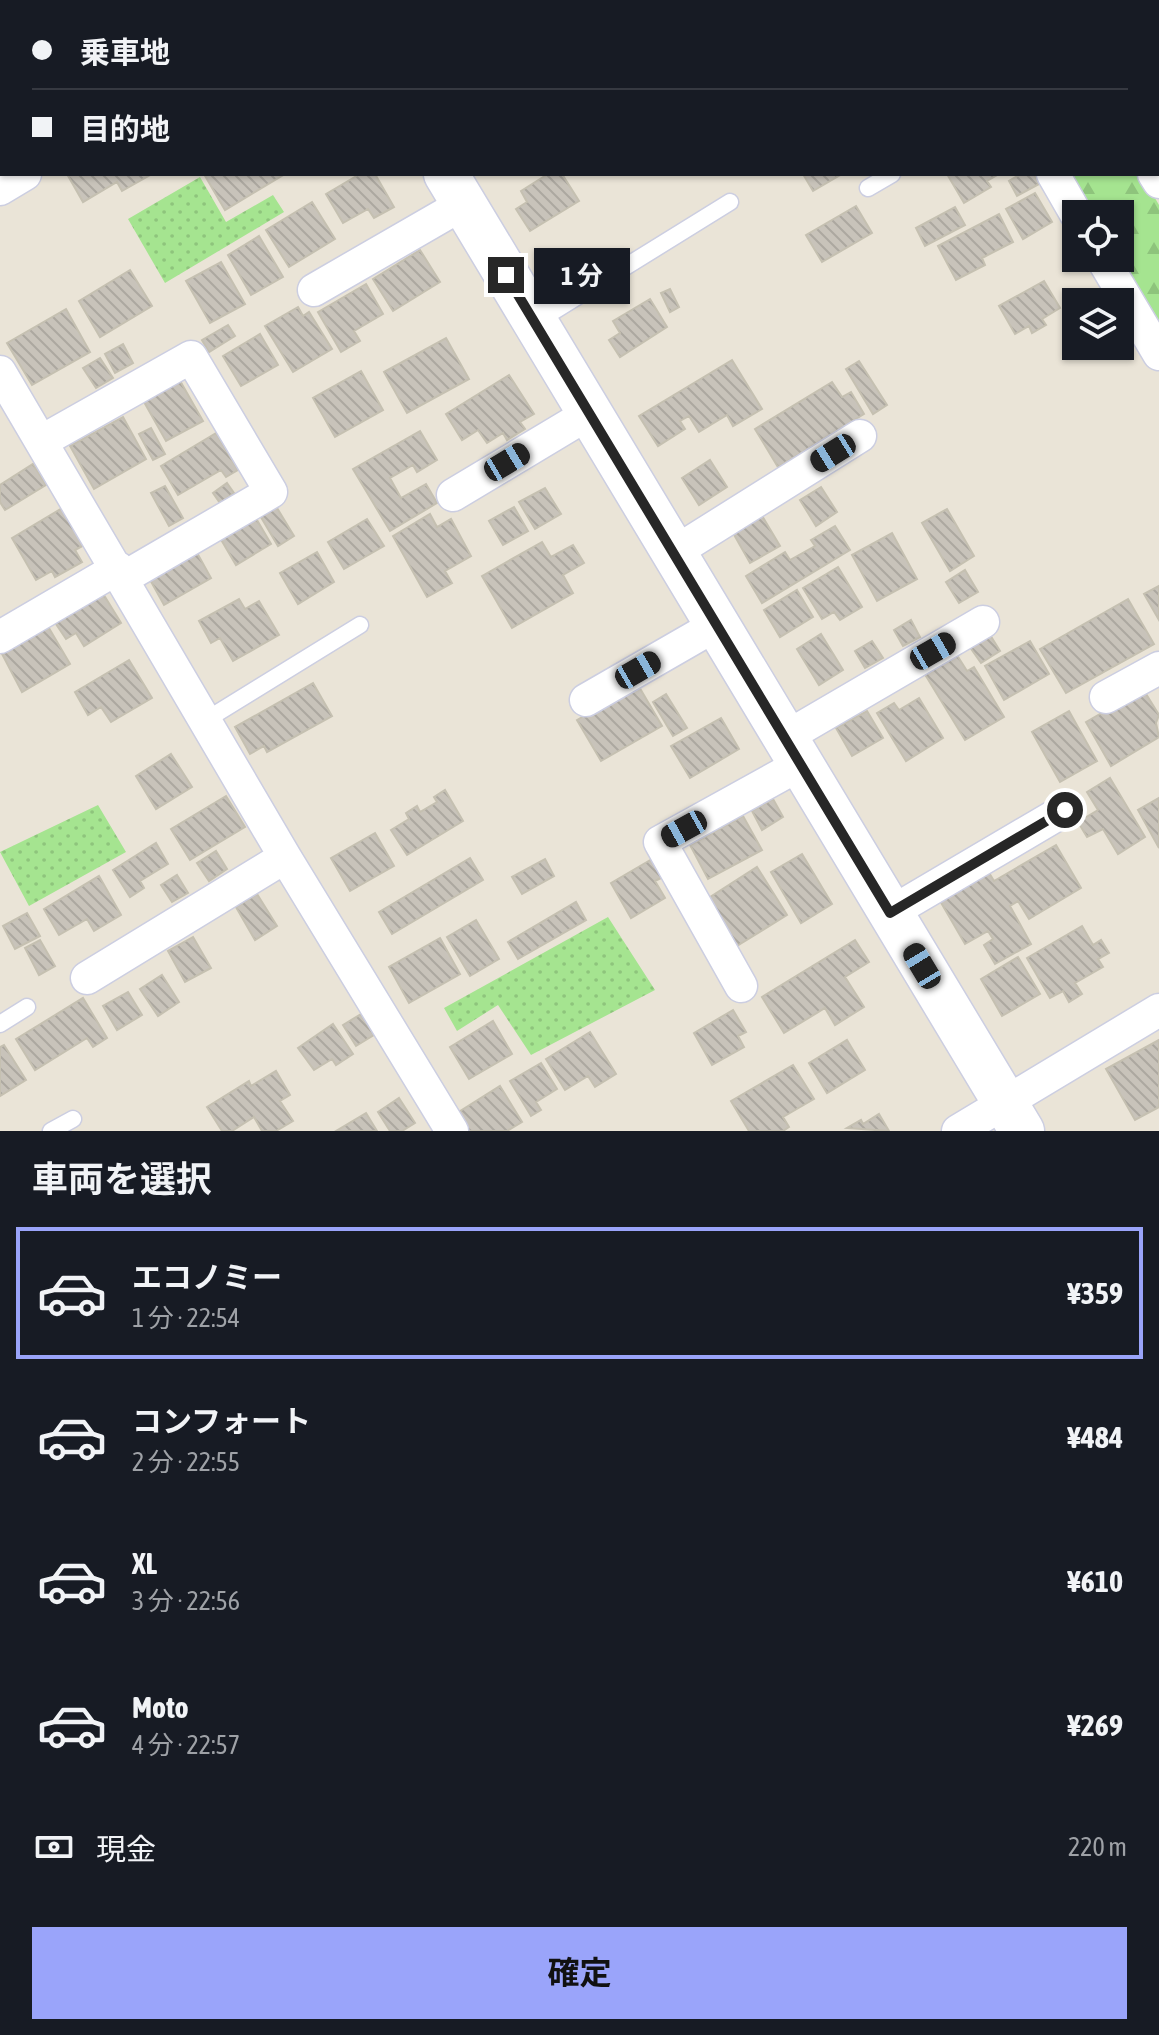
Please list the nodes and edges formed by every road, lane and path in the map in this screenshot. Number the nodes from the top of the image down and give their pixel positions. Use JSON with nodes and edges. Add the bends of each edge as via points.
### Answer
{"nodes":[{"id":1,"x":22,"y":176,"type":"edge"},
{"id":2,"x":889,"y":176,"type":"edge"},
{"id":3,"x":1054,"y":176,"type":"edge"},
{"id":4,"x":451,"y":182,"type":"edge"},
{"id":5,"x":868,"y":188,"type":"dead end"},
{"id":6,"x":0,"y":189,"type":"edge"},
{"id":7,"x":1068,"y":200,"type":"edge"},
{"id":8,"x":730,"y":202,"type":"dead end"},
{"id":9,"x":1110,"y":272,"type":"edge"},
{"id":10,"x":314,"y":290,"type":"dead end"},
{"id":11,"x":534,"y":323,"type":"junction"},
{"id":12,"x":1159,"y":354,"type":"edge"},
{"id":13,"x":0,"y":372,"type":"edge"},
{"id":14,"x":588,"y":414,"type":"junction"},
{"id":15,"x":860,"y":436,"type":"dead end"},
{"id":16,"x":42,"y":441,"type":"junction"},
{"id":17,"x":453,"y":495,"type":"dead end"},
{"id":18,"x":675,"y":552,"type":"junction"},
{"id":19,"x":120,"y":573,"type":"junction"},
{"id":20,"x":983,"y":622,"type":"dead end"},
{"id":21,"x":718,"y":624,"type":"junction"},
{"id":22,"x":360,"y":625,"type":"dead end"},
{"id":23,"x":0,"y":637,"type":"edge"},
{"id":24,"x":1159,"y":668,"type":"edge"},
{"id":25,"x":1106,"y":697,"type":"dead end"},
{"id":26,"x":586,"y":700,"type":"dead end"},
{"id":27,"x":206,"y":720,"type":"junction"},
{"id":28,"x":794,"y":750,"type":"junction"},
{"id":29,"x":1065,"y":810,"type":"dead end"},
{"id":30,"x":285,"y":857,"type":"junction"},
{"id":31,"x":890,"y":913,"type":"junction"},
{"id":32,"x":87,"y":978,"type":"dead end"},
{"id":33,"x":741,"y":986,"type":"dead end"},
{"id":34,"x":27,"y":1007,"type":"dead end"},
{"id":35,"x":1159,"y":1010,"type":"edge"},
{"id":36,"x":0,"y":1024,"type":"edge"},
{"id":37,"x":1014,"y":1117,"type":"edge"},
{"id":38,"x":73,"y":1119,"type":"dead end"},
{"id":39,"x":51,"y":1131,"type":"edge"},
{"id":40,"x":452,"y":1131,"type":"edge"},
{"id":41,"x":958,"y":1131,"type":"edge"}],
"edges":[{"from":1,"to":6,"type":"street"},
{"from":2,"to":5,"type":"lane"},
{"from":3,"to":7,"type":"street"},
{"from":4,"to":10,"type":"street"},
{"from":4,"to":11,"type":"street"},
{"from":8,"to":11,"type":"lane"},
{"from":9,"to":12,"type":"street"},
{"from":11,"to":14,"type":"street"},
{"from":13,"to":16,"type":"street"},
{"from":14,"to":17,"type":"street"},
{"from":14,"to":18,"type":"street"},
{"from":15,"to":18,"type":"street"},
{"from":16,"to":19,"type":"street"},
{"from":16,"to":19,"type":"street","via":[[191,357],[271,492]]},
{"from":18,"to":21,"type":"street"},
{"from":19,"to":23,"type":"street"},
{"from":19,"to":27,"type":"street"},
{"from":20,"to":28,"type":"street"},
{"from":21,"to":26,"type":"street"},
{"from":21,"to":28,"type":"street"},
{"from":22,"to":27,"type":"lane"},
{"from":24,"to":25,"type":"street"},
{"from":27,"to":30,"type":"street"},
{"from":28,"to":31,"type":"street"},
{"from":28,"to":33,"type":"street","via":[[660,842]]},
{"from":29,"to":31,"type":"street"},
{"from":30,"to":32,"type":"street"},
{"from":30,"to":40,"type":"street"},
{"from":31,"to":37,"type":"street"},
{"from":34,"to":36,"type":"lane"},
{"from":35,"to":37,"type":"street"},
{"from":37,"to":41,"type":"street"},
{"from":38,"to":39,"type":"lane"}]}
